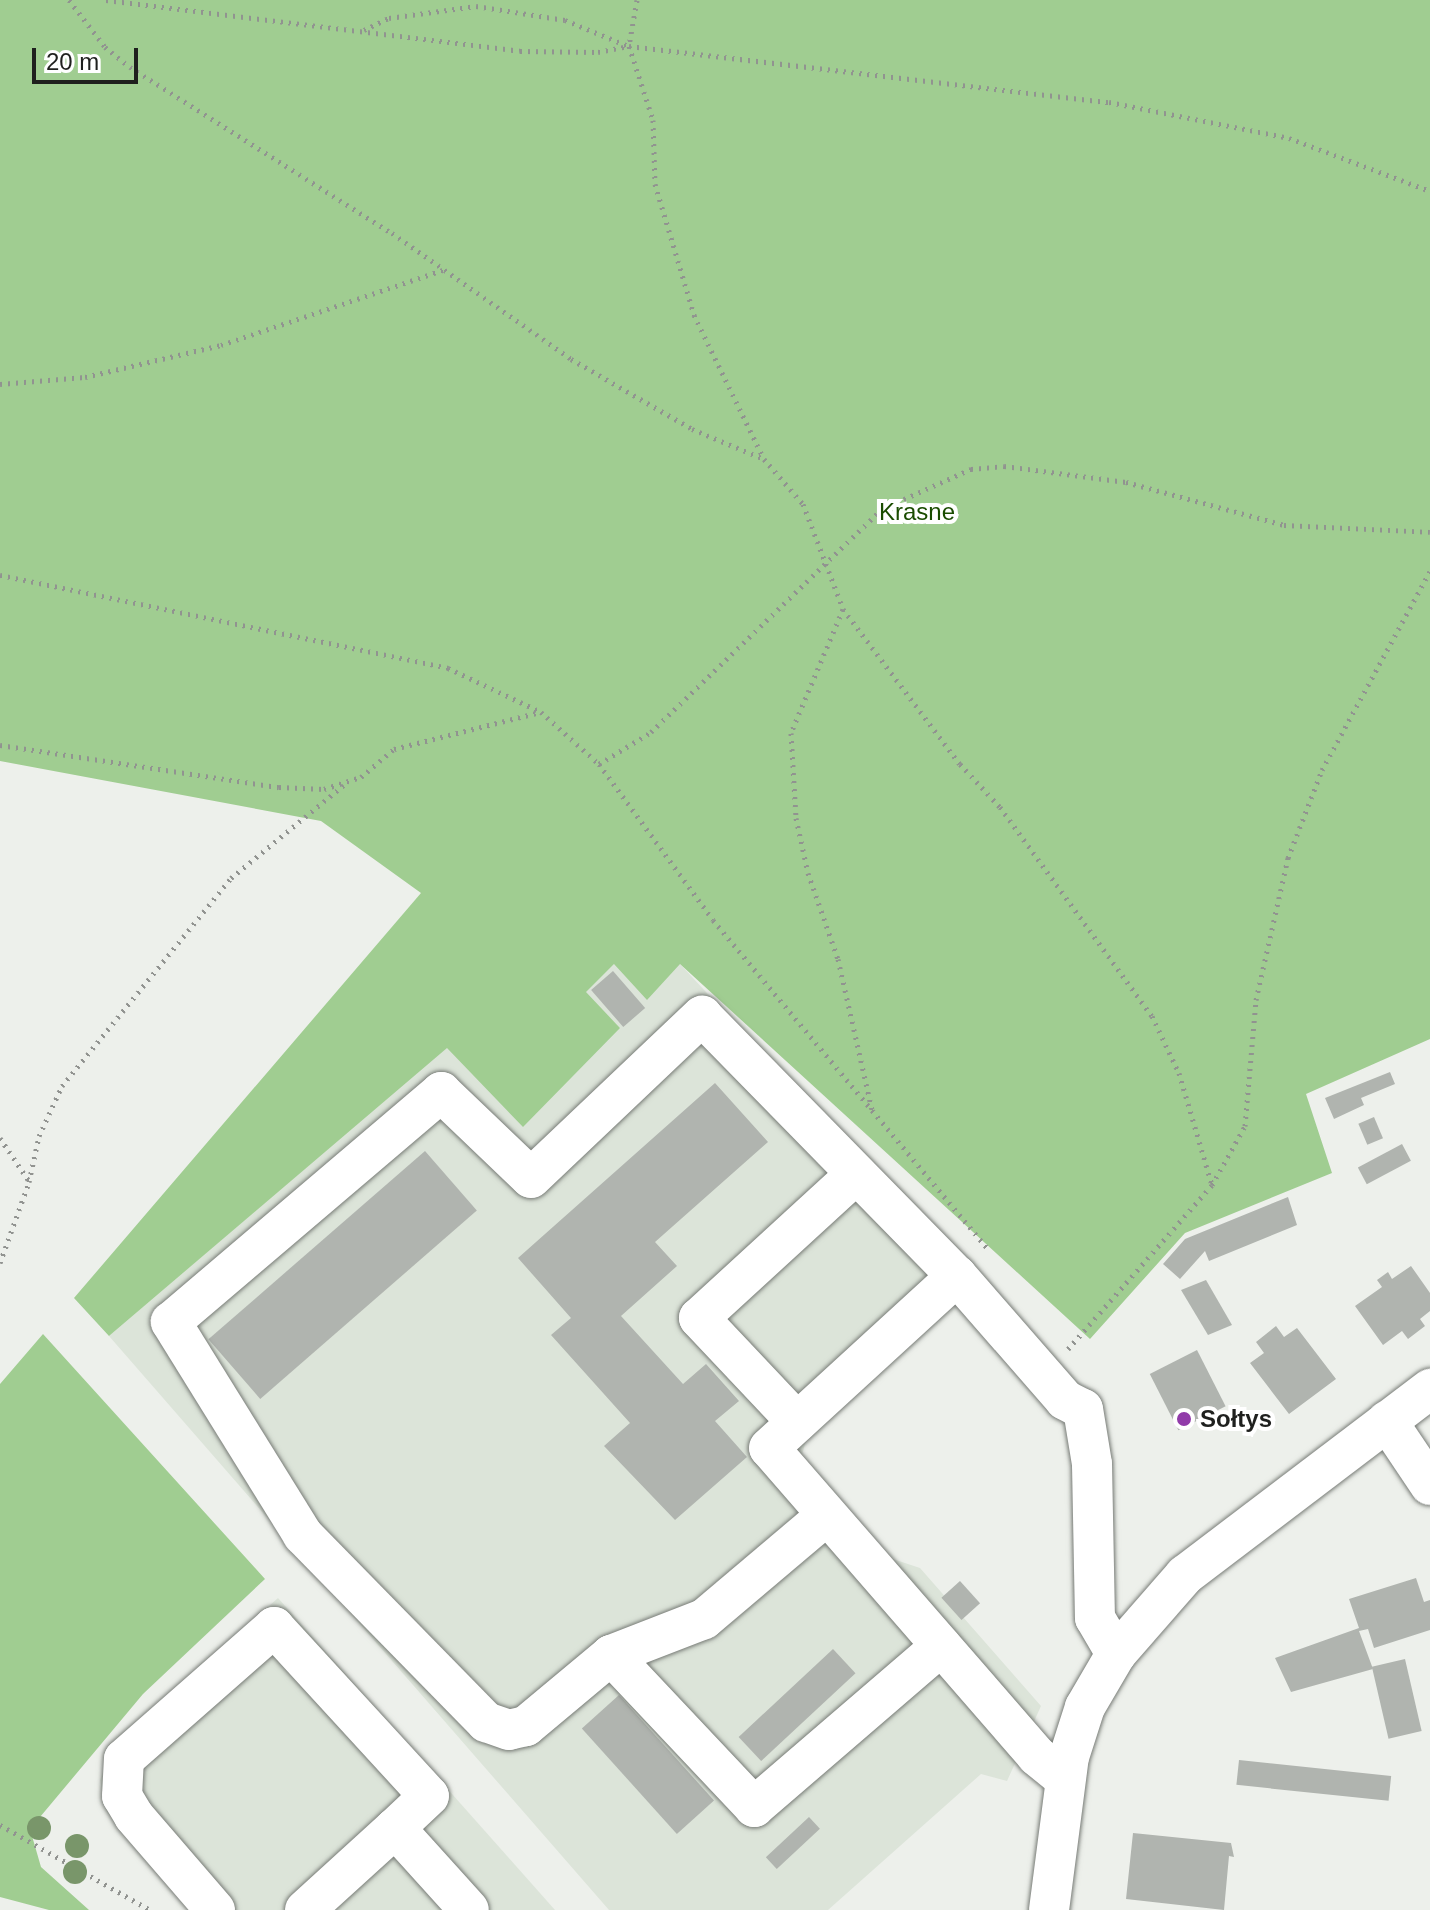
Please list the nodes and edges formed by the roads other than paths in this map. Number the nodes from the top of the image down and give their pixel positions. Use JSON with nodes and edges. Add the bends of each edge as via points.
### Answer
{"nodes":[{"id":1,"x":856,"y":1174,"type":"junction"},
{"id":2,"x":957,"y":1276,"type":"junction"},
{"id":3,"x":1430,"y":1389,"type":"edge"},
{"id":4,"x":1387,"y":1421,"type":"junction"},
{"id":5,"x":797,"y":1422,"type":"junction"},
{"id":6,"x":1430,"y":1485,"type":"edge"},
{"id":7,"x":826,"y":1516,"type":"junction"},
{"id":8,"x":941,"y":1646,"type":"junction"},
{"id":9,"x":1116,"y":1654,"type":"junction"},
{"id":10,"x":611,"y":1655,"type":"junction"},
{"id":11,"x":1064,"y":1778,"type":"junction"},
{"id":12,"x":395,"y":1828,"type":"junction"},
{"id":13,"x":215,"y":1910,"type":"edge"},
{"id":14,"x":305,"y":1910,"type":"edge"},
{"id":15,"x":469,"y":1910,"type":"edge"},
{"id":16,"x":1049,"y":1910,"type":"edge"}],
"edges":[{"from":1,"to":2,"type":"street"},
{"from":1,"to":5,"type":"street","via":[[699,1318]]},
{"from":1,"to":10,"type":"street","via":[[702,1016],[531,1178],[441,1092],[171,1322],[303,1535],[486,1722],[509,1730],[526,1726]]},
{"from":2,"to":5,"type":"street"},
{"from":2,"to":9,"type":"street","via":[[1065,1400],[1083,1409],[1092,1464],[1095,1618]]},
{"from":3,"to":4,"type":"street"},
{"from":4,"to":6,"type":"street"},
{"from":4,"to":9,"type":"street","via":[[1185,1575]]},
{"from":5,"to":7,"type":"street","via":[[769,1448]]},
{"from":7,"to":8,"type":"street"},
{"from":7,"to":10,"type":"street","via":[[704,1619]]},
{"from":8,"to":10,"type":"street","via":[[754,1807]]},
{"from":8,"to":11,"type":"street","via":[[1037,1756]]},
{"from":9,"to":11,"type":"street","via":[[1085,1707]]},
{"from":11,"to":16,"type":"street"},
{"from":12,"to":13,"type":"street","via":[[429,1796],[274,1627],[124,1759],[122,1796]]},
{"from":12,"to":14,"type":"street"},
{"from":12,"to":15,"type":"street"}]}
